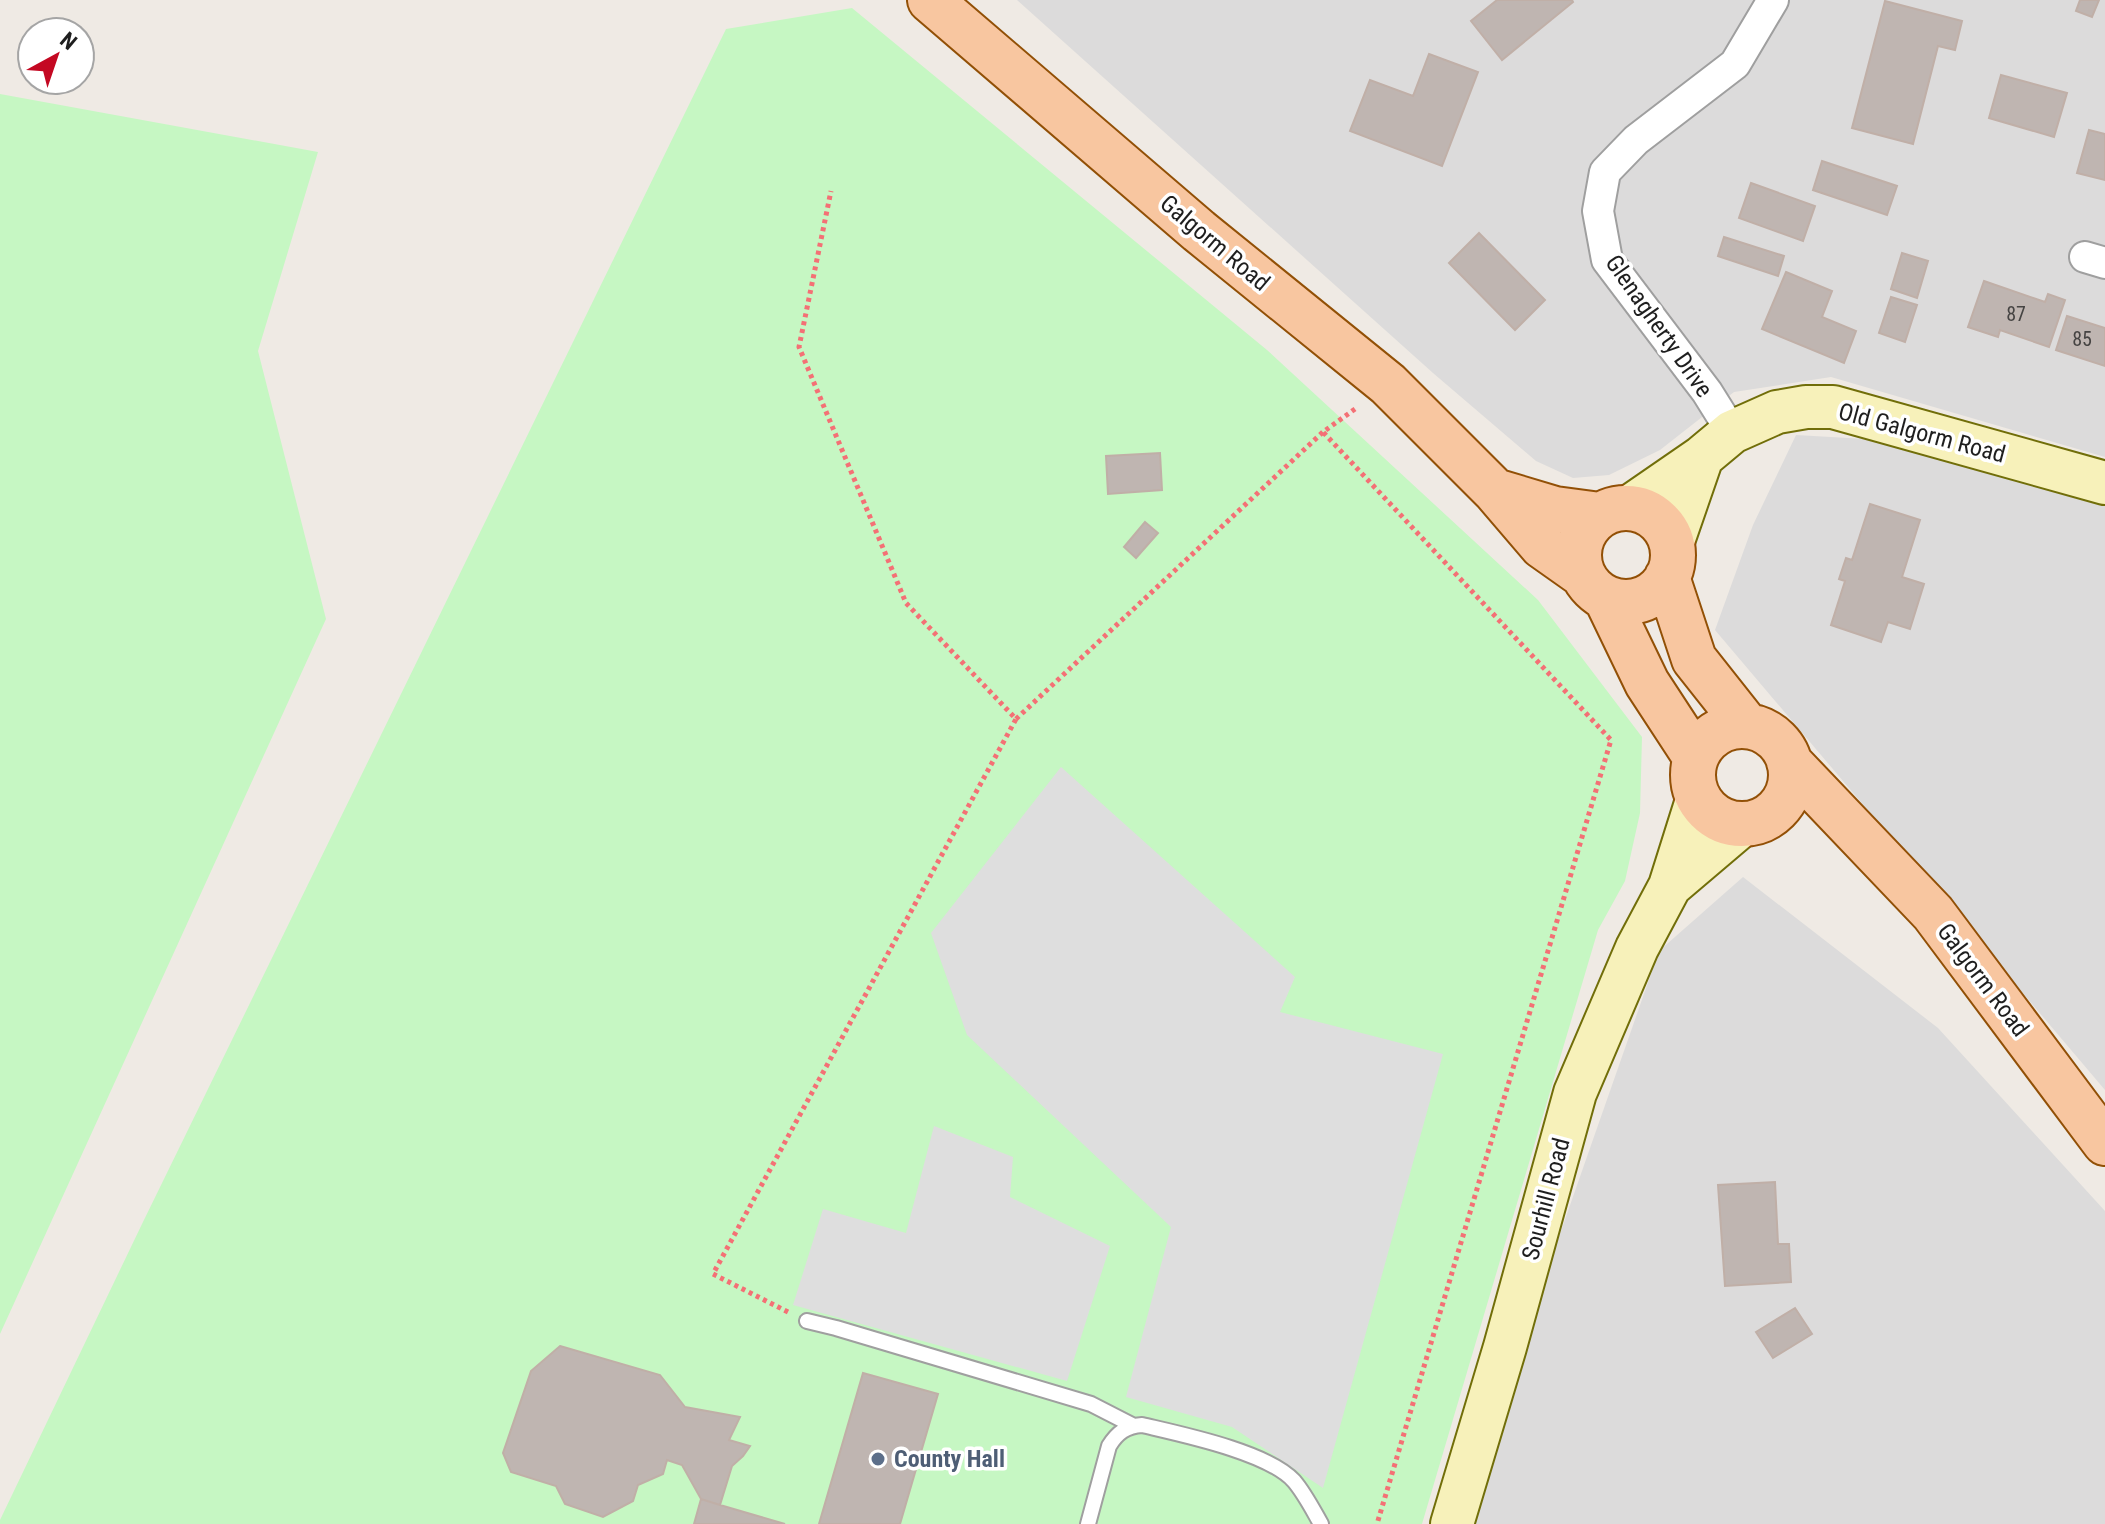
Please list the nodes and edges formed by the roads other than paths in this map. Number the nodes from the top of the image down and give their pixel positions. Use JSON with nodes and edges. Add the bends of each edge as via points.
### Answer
{"nodes":[{"id":1,"x":930,"y":0,"type":"edge"},
{"id":2,"x":1773,"y":0,"type":"edge"},
{"id":3,"x":1717,"y":445,"type":"junction"},
{"id":4,"x":2105,"y":483,"type":"edge"},
{"id":5,"x":1495,"y":491,"type":"junction"},
{"id":6,"x":1614,"y":512,"type":"junction"},
{"id":7,"x":1670,"y":560,"type":"junction"},
{"id":8,"x":1595,"y":587,"type":"junction"},
{"id":9,"x":1747,"y":726,"type":"junction"},
{"id":10,"x":1789,"y":762,"type":"junction"},
{"id":11,"x":1697,"y":777,"type":"junction"},
{"id":12,"x":1750,"y":823,"type":"junction"},
{"id":13,"x":1851,"y":827,"type":"junction"},
{"id":14,"x":1670,"y":886,"type":"junction"},
{"id":15,"x":2105,"y":1143,"type":"edge"},
{"id":16,"x":807,"y":1321,"type":"road end"},
{"id":17,"x":1132,"y":1425,"type":"junction"},
{"id":18,"x":1088,"y":1524,"type":"edge"},
{"id":19,"x":1321,"y":1524,"type":"edge"},
{"id":20,"x":1452,"y":1524,"type":"edge"}],
"edges":[{"from":1,"to":5,"type":"main road","name":"Galgorm Road","via":[[1199,231],[1388,384]]},
{"from":2,"to":3,"type":"street","name":"Glenagherty Drive","via":[[1735,64],[1636,140],[1605,172],[1598,211],[1607,260],[1707,392]]},
{"from":3,"to":4,"type":"street","name":"Old Galgorm Road","via":[[1777,412],[1833,407]]},
{"from":3,"to":6,"type":"street"},
{"from":3,"to":7,"type":"street"},
{"from":5,"to":6,"type":"main road","name":"Galgorm Road","via":[[1555,509]]},
{"from":5,"to":8,"type":"main road","name":"Galgorm Road","via":[[1542,546]]},
{"from":6,"to":7,"type":"main road","via":[[1643,511],[1655,518],[1663,525]]},
{"from":6,"to":8,"type":"main road","via":[[1590,524],[1579,548],[1579,562]]},
{"from":7,"to":8,"type":"main road","via":[[1659,589],[1648,597],[1620,602]]},
{"from":7,"to":9,"type":"main road","via":[[1694,659]]},
{"from":8,"to":11,"type":"main road"},
{"from":9,"to":10,"type":"main road","via":[[1778,741]]},
{"from":9,"to":11,"type":"main road","via":[[1716,733],[1704,744]]},
{"from":10,"to":12,"type":"main road","via":[[1789,789],[1783,802]]},
{"from":10,"to":13,"type":"main road","name":"Galgorm Road"},
{"from":11,"to":12,"type":"main road","via":[[1712,814]]},
{"from":11,"to":14,"type":"street","name":"Sourhill Road"},
{"from":12,"to":13,"type":"main road"},
{"from":12,"to":14,"type":"street","name":"Sourhill Road"},
{"from":13,"to":15,"type":"main road","name":"Galgorm Road","via":[[1933,913]]},
{"from":14,"to":20,"type":"street","name":"Sourhill Road","via":[[1637,948],[1575,1093]]},
{"from":16,"to":17,"type":"lane","via":[[1091,1404]]},
{"from":17,"to":18,"type":"lane","via":[[1109,1446]]},
{"from":17,"to":19,"type":"lane","via":[[1187,1435],[1273,1466],[1293,1480]]}]}
